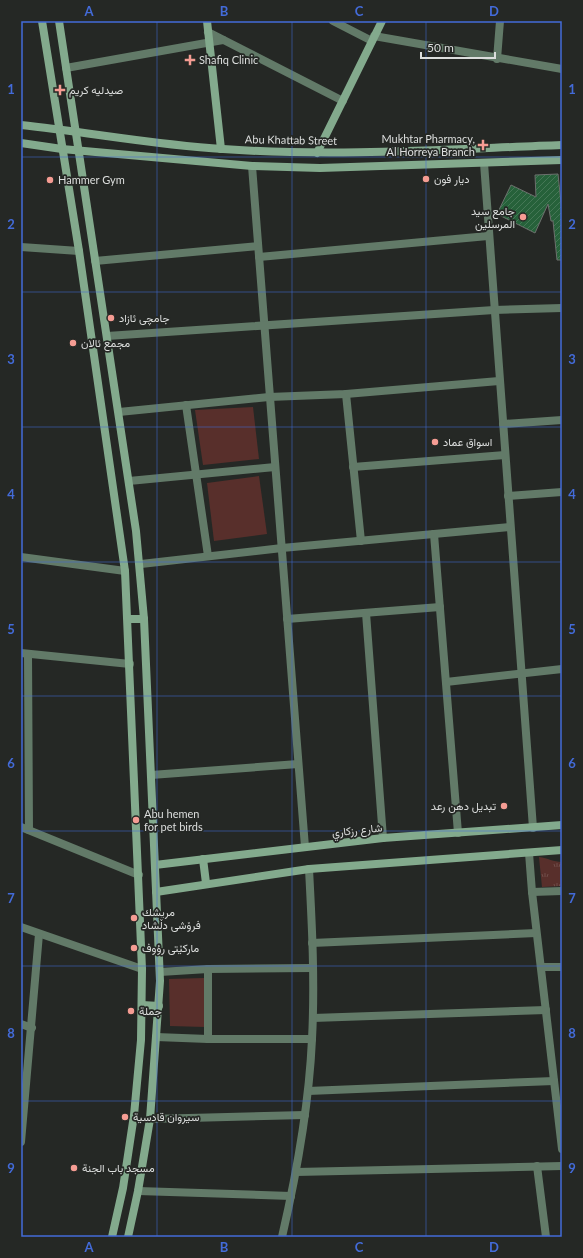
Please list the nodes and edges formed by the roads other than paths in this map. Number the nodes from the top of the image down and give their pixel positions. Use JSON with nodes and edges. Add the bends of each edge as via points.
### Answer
{"nodes":[{"id":1,"x":42,"y":21,"type":"edge"},
{"id":2,"x":59,"y":21,"type":"edge"},
{"id":3,"x":207,"y":21,"type":"edge"},
{"id":4,"x":333,"y":21,"type":"edge"},
{"id":5,"x":382,"y":21,"type":"edge"},
{"id":6,"x":500,"y":21,"type":"edge"},
{"id":7,"x":208,"y":32,"type":"junction"},
{"id":8,"x":373,"y":38,"type":"junction"},
{"id":9,"x":223,"y":40,"type":"junction"},
{"id":10,"x":210,"y":42,"type":"junction"},
{"id":11,"x":497,"y":59,"type":"junction"},
{"id":12,"x":66,"y":68,"type":"junction"},
{"id":13,"x":562,"y":69,"type":"edge"},
{"id":14,"x":343,"y":101,"type":"junction"},
{"id":15,"x":21,"y":125,"type":"edge"},
{"id":16,"x":58,"y":129,"type":"junction"},
{"id":17,"x":76,"y":132,"type":"junction"},
{"id":18,"x":21,"y":143,"type":"edge"},
{"id":19,"x":562,"y":145,"type":"edge"},
{"id":20,"x":62,"y":149,"type":"junction"},
{"id":21,"x":222,"y":149,"type":"junction"},
{"id":22,"x":79,"y":150,"type":"junction"},
{"id":23,"x":317,"y":153,"type":"junction"},
{"id":24,"x":562,"y":160,"type":"edge"},
{"id":25,"x":484,"y":163,"type":"junction"},
{"id":26,"x":252,"y":166,"type":"junction"},
{"id":27,"x":488,"y":236,"type":"junction"},
{"id":28,"x":258,"y":246,"type":"junction"},
{"id":29,"x":21,"y":247,"type":"edge"},
{"id":30,"x":79,"y":251,"type":"junction"},
{"id":31,"x":259,"y":257,"type":"junction"},
{"id":32,"x":95,"y":261,"type":"junction"},
{"id":33,"x":562,"y":308,"type":"edge"},
{"id":34,"x":494,"y":310,"type":"junction"},
{"id":35,"x":264,"y":325,"type":"junction"},
{"id":36,"x":107,"y":336,"type":"junction"},
{"id":37,"x":500,"y":381,"type":"junction"},
{"id":38,"x":346,"y":394,"type":"junction"},
{"id":39,"x":269,"y":397,"type":"junction"},
{"id":40,"x":186,"y":405,"type":"junction"},
{"id":41,"x":119,"y":412,"type":"junction"},
{"id":42,"x":562,"y":420,"type":"edge"},
{"id":43,"x":503,"y":424,"type":"junction"},
{"id":44,"x":505,"y":455,"type":"junction"},
{"id":45,"x":275,"y":467,"type":"junction"},
{"id":46,"x":353,"y":467,"type":"junction"},
{"id":47,"x":196,"y":474,"type":"junction"},
{"id":48,"x":129,"y":481,"type":"junction"},
{"id":49,"x":562,"y":492,"type":"edge"},
{"id":50,"x":508,"y":496,"type":"junction"},
{"id":51,"x":510,"y":527,"type":"junction"},
{"id":52,"x":434,"y":534,"type":"junction"},
{"id":53,"x":361,"y":540,"type":"junction"},
{"id":54,"x":282,"y":548,"type":"junction"},
{"id":55,"x":208,"y":556,"type":"junction"},
{"id":56,"x":21,"y":557,"type":"edge"},
{"id":57,"x":140,"y":564,"type":"junction"},
{"id":58,"x":125,"y":570,"type":"junction"},
{"id":59,"x":440,"y":608,"type":"junction"},
{"id":60,"x":366,"y":613,"type":"junction"},
{"id":61,"x":128,"y":619,"type":"junction"},
{"id":62,"x":144,"y":619,"type":"junction"},
{"id":63,"x":287,"y":619,"type":"junction"},
{"id":64,"x":25,"y":654,"type":"edge"},
{"id":65,"x":130,"y":664,"type":"junction"},
{"id":66,"x":562,"y":669,"type":"edge"},
{"id":67,"x":521,"y":674,"type":"junction"},
{"id":68,"x":446,"y":682,"type":"junction"},
{"id":69,"x":298,"y":764,"type":"junction"},
{"id":70,"x":151,"y":775,"type":"junction"},
{"id":71,"x":562,"y":825,"type":"edge"},
{"id":72,"x":533,"y":828,"type":"junction"},
{"id":73,"x":25,"y":829,"type":"edge"},
{"id":74,"x":458,"y":833,"type":"junction"},
{"id":75,"x":383,"y":838,"type":"junction"},
{"id":76,"x":305,"y":847,"type":"junction"},
{"id":77,"x":562,"y":850,"type":"edge"},
{"id":78,"x":530,"y":853,"type":"junction"},
{"id":79,"x":202,"y":859,"type":"junction"},
{"id":80,"x":155,"y":864,"type":"junction"},
{"id":81,"x":309,"y":869,"type":"junction"},
{"id":82,"x":139,"y":875,"type":"junction"},
{"id":83,"x":206,"y":883,"type":"junction"},
{"id":84,"x":156,"y":892,"type":"junction"},
{"id":85,"x":532,"y":892,"type":"junction"},
{"id":86,"x":562,"y":892,"type":"edge"},
{"id":87,"x":21,"y":927,"type":"edge"},
{"id":88,"x":536,"y":933,"type":"junction"},
{"id":89,"x":39,"y":934,"type":"junction"},
{"id":90,"x":312,"y":943,"type":"junction"},
{"id":91,"x":540,"y":967,"type":"junction"},
{"id":92,"x":562,"y":967,"type":"edge"},
{"id":93,"x":312,"y":968,"type":"junction"},
{"id":94,"x":142,"y":969,"type":"junction"},
{"id":95,"x":208,"y":969,"type":"junction"},
{"id":96,"x":160,"y":972,"type":"junction"},
{"id":97,"x":142,"y":1005,"type":"junction"},
{"id":98,"x":159,"y":1006,"type":"junction"},
{"id":99,"x":546,"y":1010,"type":"junction"},
{"id":100,"x":313,"y":1018,"type":"junction"},
{"id":101,"x":21,"y":1024,"type":"edge"},
{"id":102,"x":32,"y":1028,"type":"junction"},
{"id":103,"x":156,"y":1036,"type":"junction"},
{"id":104,"x":208,"y":1039,"type":"junction"},
{"id":105,"x":312,"y":1039,"type":"junction"},
{"id":106,"x":554,"y":1081,"type":"junction"},
{"id":107,"x":308,"y":1091,"type":"junction"},
{"id":108,"x":305,"y":1115,"type":"junction"},
{"id":109,"x":150,"y":1119,"type":"junction"},
{"id":110,"x":22,"y":1127,"type":"edge"},
{"id":111,"x":21,"y":1142,"type":"edge"},
{"id":112,"x":562,"y":1148,"type":"edge"},
{"id":113,"x":537,"y":1166,"type":"junction"},
{"id":114,"x":562,"y":1166,"type":"edge"},
{"id":115,"x":296,"y":1172,"type":"junction"},
{"id":116,"x":138,"y":1191,"type":"junction"},
{"id":117,"x":291,"y":1196,"type":"junction"},
{"id":118,"x":112,"y":1237,"type":"edge"},
{"id":119,"x":128,"y":1237,"type":"edge"},
{"id":120,"x":282,"y":1237,"type":"edge"},
{"id":121,"x":546,"y":1237,"type":"edge"}],
"edges":[{"from":1,"to":16,"type":"street"},
{"from":2,"to":12,"type":"street"},
{"from":3,"to":7,"type":"street"},
{"from":4,"to":8,"type":"street"},
{"from":5,"to":8,"type":"street"},
{"from":6,"to":11,"type":"street"},
{"from":7,"to":9,"type":"street"},
{"from":7,"to":10,"type":"street"},
{"from":8,"to":11,"type":"street"},
{"from":8,"to":14,"type":"street"},
{"from":9,"to":10,"type":"street"},
{"from":9,"to":14,"type":"street"},
{"from":10,"to":12,"type":"street"},
{"from":10,"to":21,"type":"street"},
{"from":11,"to":13,"type":"street"},
{"from":12,"to":17,"type":"street"},
{"from":14,"to":23,"type":"street"},
{"from":15,"to":16,"type":"street","name":"Abu Khattab Street"},
{"from":16,"to":17,"type":"street","name":"Abu Khattab Street"},
{"from":16,"to":20,"type":"street"},
{"from":17,"to":21,"type":"street","name":"Abu Khattab Street"},
{"from":17,"to":22,"type":"street"},
{"from":18,"to":20,"type":"street"},
{"from":19,"to":23,"type":"street","name":"Abu Khattab Street"},
{"from":20,"to":22,"type":"street"},
{"from":20,"to":30,"type":"street"},
{"from":21,"to":23,"type":"street","name":"Abu Khattab Street"},
{"from":22,"to":26,"type":"street"},
{"from":22,"to":32,"type":"street"},
{"from":24,"to":25,"type":"street"},
{"from":25,"to":26,"type":"street","via":[[320,168]]},
{"from":25,"to":27,"type":"street"},
{"from":26,"to":28,"type":"street"},
{"from":27,"to":31,"type":"street"},
{"from":27,"to":34,"type":"street"},
{"from":28,"to":31,"type":"street"},
{"from":28,"to":32,"type":"street"},
{"from":29,"to":30,"type":"street"},
{"from":30,"to":58,"type":"street"},
{"from":31,"to":35,"type":"street"},
{"from":32,"to":36,"type":"street"},
{"from":33,"to":34,"type":"street"},
{"from":34,"to":35,"type":"street"},
{"from":34,"to":37,"type":"street"},
{"from":35,"to":36,"type":"street"},
{"from":35,"to":39,"type":"street"},
{"from":36,"to":41,"type":"street"},
{"from":37,"to":38,"type":"street"},
{"from":37,"to":43,"type":"street"},
{"from":38,"to":39,"type":"street"},
{"from":38,"to":46,"type":"street"},
{"from":39,"to":40,"type":"street"},
{"from":39,"to":45,"type":"street"},
{"from":40,"to":41,"type":"street"},
{"from":40,"to":47,"type":"street"},
{"from":41,"to":48,"type":"street"},
{"from":42,"to":43,"type":"street"},
{"from":43,"to":44,"type":"street"},
{"from":44,"to":46,"type":"street"},
{"from":44,"to":50,"type":"street"},
{"from":45,"to":47,"type":"street"},
{"from":45,"to":54,"type":"street"},
{"from":46,"to":53,"type":"street"},
{"from":47,"to":48,"type":"street"},
{"from":47,"to":55,"type":"street"},
{"from":48,"to":57,"type":"street"},
{"from":49,"to":50,"type":"street"},
{"from":50,"to":51,"type":"street"},
{"from":51,"to":52,"type":"street"},
{"from":51,"to":67,"type":"street"},
{"from":52,"to":53,"type":"street"},
{"from":52,"to":59,"type":"street"},
{"from":53,"to":54,"type":"street"},
{"from":54,"to":55,"type":"street"},
{"from":54,"to":63,"type":"street"},
{"from":55,"to":57,"type":"street"},
{"from":56,"to":58,"type":"street"},
{"from":57,"to":62,"type":"street"},
{"from":58,"to":61,"type":"street"},
{"from":59,"to":60,"type":"street"},
{"from":59,"to":68,"type":"street"},
{"from":60,"to":63,"type":"street"},
{"from":60,"to":75,"type":"street"},
{"from":61,"to":62,"type":"street"},
{"from":61,"to":65,"type":"street"},
{"from":62,"to":70,"type":"street"},
{"from":63,"to":69,"type":"street"},
{"from":64,"to":65,"type":"street"},
{"from":64,"to":73,"type":"street"},
{"from":65,"to":82,"type":"street"},
{"from":66,"to":67,"type":"street"},
{"from":67,"to":68,"type":"street"},
{"from":67,"to":72,"type":"street"},
{"from":68,"to":74,"type":"street"},
{"from":69,"to":70,"type":"street"},
{"from":69,"to":76,"type":"street"},
{"from":70,"to":80,"type":"street"},
{"from":71,"to":72,"type":"street","name":"شارع رزكاري"},
{"from":72,"to":74,"type":"street","name":"شارع رزكاري"},
{"from":73,"to":82,"type":"street"},
{"from":74,"to":75,"type":"street","name":"شارع رزكاري"},
{"from":75,"to":76,"type":"street","name":"شارع رزكاري"},
{"from":76,"to":79,"type":"street","name":"شارع رزكاري"},
{"from":77,"to":78,"type":"street"},
{"from":78,"to":81,"type":"street"},
{"from":78,"to":85,"type":"street"},
{"from":79,"to":80,"type":"street","name":"شارع رزكاري"},
{"from":79,"to":83,"type":"street"},
{"from":80,"to":84,"type":"street"},
{"from":81,"to":83,"type":"street"},
{"from":81,"to":90,"type":"street"},
{"from":82,"to":94,"type":"street"},
{"from":83,"to":84,"type":"street"},
{"from":84,"to":96,"type":"street"},
{"from":85,"to":86,"type":"street"},
{"from":85,"to":88,"type":"street"},
{"from":87,"to":89,"type":"street"},
{"from":88,"to":90,"type":"street"},
{"from":88,"to":91,"type":"street"},
{"from":89,"to":94,"type":"street"},
{"from":89,"to":102,"type":"street"},
{"from":90,"to":93,"type":"street"},
{"from":91,"to":92,"type":"street"},
{"from":91,"to":99,"type":"street"},
{"from":93,"to":95,"type":"street"},
{"from":93,"to":100,"type":"street"},
{"from":94,"to":97,"type":"street"},
{"from":95,"to":96,"type":"street"},
{"from":95,"to":104,"type":"street"},
{"from":96,"to":98,"type":"street"},
{"from":97,"to":98,"type":"street"},
{"from":97,"to":118,"type":"street","via":[[133,1123]]},
{"from":98,"to":103,"type":"street"},
{"from":99,"to":100,"type":"street"},
{"from":99,"to":106,"type":"street"},
{"from":100,"to":105,"type":"street"},
{"from":101,"to":102,"type":"street"},
{"from":102,"to":110,"type":"street"},
{"from":103,"to":104,"type":"street"},
{"from":103,"to":109,"type":"street"},
{"from":104,"to":105,"type":"street"},
{"from":105,"to":107,"type":"street"},
{"from":106,"to":107,"type":"street"},
{"from":106,"to":112,"type":"street"},
{"from":107,"to":108,"type":"street"},
{"from":108,"to":109,"type":"street"},
{"from":108,"to":115,"type":"street"},
{"from":109,"to":116,"type":"street"},
{"from":110,"to":111,"type":"street"},
{"from":113,"to":114,"type":"street"},
{"from":113,"to":115,"type":"street"},
{"from":113,"to":121,"type":"street"},
{"from":115,"to":117,"type":"street"},
{"from":116,"to":117,"type":"street"},
{"from":116,"to":119,"type":"street"},
{"from":117,"to":120,"type":"street"}]}
